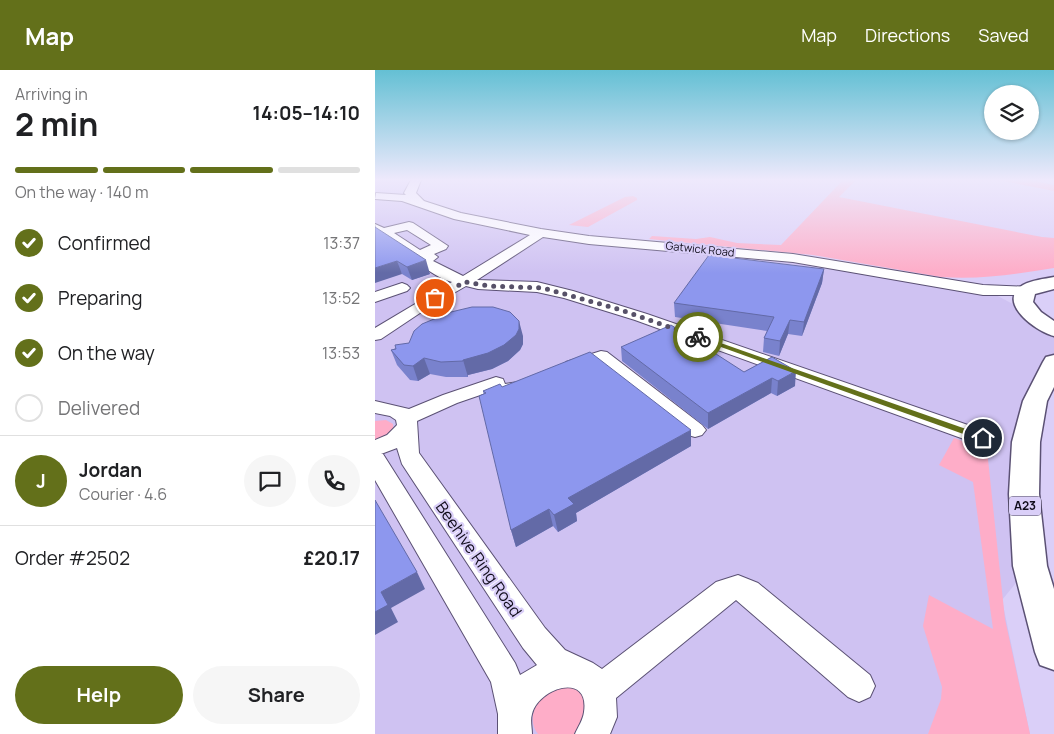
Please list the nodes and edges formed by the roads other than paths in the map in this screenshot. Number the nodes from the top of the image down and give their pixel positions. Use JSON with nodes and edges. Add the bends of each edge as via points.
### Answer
{"nodes":[{"id":1,"x":444,"y":211,"type":"edge"},
{"id":2,"x":378,"y":230,"type":"edge"},
{"id":3,"x":541,"y":233,"type":"junction"},
{"id":4,"x":419,"y":255,"type":"junction"},
{"id":5,"x":470,"y":279,"type":"junction"},
{"id":6,"x":1054,"y":283,"type":"edge"},
{"id":7,"x":957,"y":285,"type":"junction"},
{"id":8,"x":402,"y":288,"type":"dead end"},
{"id":9,"x":983,"y":290,"type":"junction"},
{"id":10,"x":1028,"y":290,"type":"junction"},
{"id":11,"x":375,"y":297,"type":"edge"},
{"id":12,"x":955,"y":301,"type":"dead end"},
{"id":13,"x":1045,"y":326,"type":"edge"},
{"id":14,"x":375,"y":334,"type":"edge"},
{"id":15,"x":1054,"y":362,"type":"edge"},
{"id":16,"x":555,"y":373,"type":"edge"},
{"id":17,"x":512,"y":377,"type":"dead end"},
{"id":18,"x":532,"y":382,"type":"edge"},
{"id":19,"x":485,"y":387,"type":"junction"},
{"id":20,"x":390,"y":414,"type":"edge"},
{"id":21,"x":695,"y":430,"type":"dead end"},
{"id":22,"x":983,"y":438,"type":"dead end"},
{"id":23,"x":375,"y":448,"type":"edge"},
{"id":24,"x":375,"y":460,"type":"edge"},
{"id":25,"x":1054,"y":652,"type":"edge"},
{"id":26,"x":859,"y":686,"type":"dead end"},
{"id":27,"x":594,"y":689,"type":"junction"},
{"id":28,"x":512,"y":726,"type":"edge"},
{"id":29,"x":592,"y":734,"type":"edge"},
{"id":30,"x":604,"y":734,"type":"edge"}],
"edges":[{"from":1,"to":3,"type":"street","name":"Gatwick Road"},
{"from":2,"to":4,"type":"street"},
{"from":2,"to":4,"type":"street","via":[[408,226],[441,246]]},
{"from":3,"to":5,"type":"street"},
{"from":3,"to":7,"type":"street","name":"Gatwick Road","via":[[793,258]]},
{"from":4,"to":5,"type":"street","via":[[447,276]]},
{"from":5,"to":14,"type":"street"},
{"from":5,"to":22,"type":"street","via":[[489,286],[537,287],[562,292]]},
{"from":6,"to":10,"type":"main road"},
{"from":7,"to":9,"type":"street","name":"Gatwick Road"},
{"from":7,"to":12,"type":"street"},
{"from":8,"to":11,"type":"street"},
{"from":9,"to":10,"type":"street","name":"Gatwick Road"},
{"from":9,"to":13,"type":"street","name":"Gatwick Road","via":[[1001,297]]},
{"from":10,"to":13,"type":"main road","via":[[1023,304]]},
{"from":15,"to":25,"type":"main road","number":"A23","via":[[1035,401],[1026,442],[1025,494],[1030,566]]},
{"from":16,"to":21,"type":"street","via":[[601,356]]},
{"from":17,"to":19,"type":"street"},
{"from":18,"to":19,"type":"street","via":[[511,389]]},
{"from":19,"to":20,"type":"street","via":[[440,403]]},
{"from":20,"to":23,"type":"street","via":[[406,430],[397,439]]},
{"from":20,"to":27,"type":"street","name":"Beehive Ring Road","via":[[410,459],[533,638],[554,661]]},
{"from":24,"to":28,"type":"street","via":[[503,674],[510,689]]},
{"from":26,"to":27,"type":"street","via":[[738,587],[726,591]]},
{"from":27,"to":28,"type":"street","via":[[570,671],[543,677],[524,694]]},
{"from":27,"to":29,"type":"street","via":[[600,718]]},
{"from":27,"to":30,"type":"street"}]}
